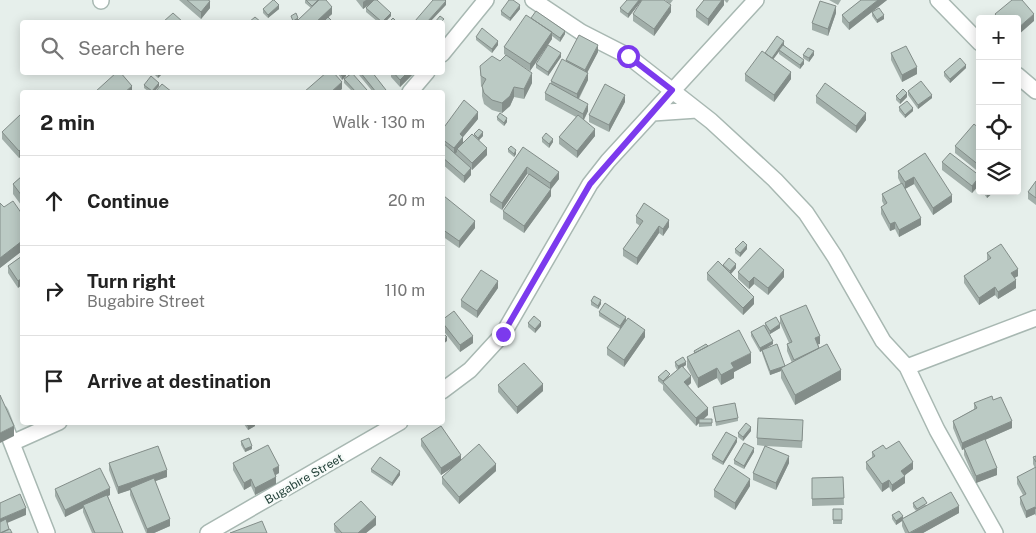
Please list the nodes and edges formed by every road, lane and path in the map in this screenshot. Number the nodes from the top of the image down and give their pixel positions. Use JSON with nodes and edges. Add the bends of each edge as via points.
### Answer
{"nodes":[{"id":1,"x":486,"y":0,"type":"edge"},
{"id":2,"x":533,"y":0,"type":"edge"},
{"id":3,"x":756,"y":0,"type":"edge"},
{"id":4,"x":938,"y":0,"type":"edge"},
{"id":5,"x":976,"y":39,"type":"edge"},
{"id":6,"x":445,"y":50,"type":"edge"},
{"id":7,"x":424,"y":75,"type":"edge"},
{"id":8,"x":1021,"y":78,"type":"edge"},
{"id":9,"x":412,"y":90,"type":"edge"},
{"id":10,"x":672,"y":90,"type":"junction"},
{"id":11,"x":1036,"y":91,"type":"edge"},
{"id":12,"x":696,"y":110,"type":"junction"},
{"id":13,"x":653,"y":113,"type":"junction"},
{"id":14,"x":1036,"y":318,"type":"edge"},
{"id":15,"x":907,"y":368,"type":"junction"},
{"id":16,"x":445,"y":389,"type":"edge"},
{"id":17,"x":0,"y":413,"type":"edge"},
{"id":18,"x":52,"y":425,"type":"edge"},
{"id":19,"x":395,"y":425,"type":"edge"},
{"id":20,"x":12,"y":443,"type":"junction"},
{"id":21,"x":47,"y":533,"type":"edge"},
{"id":22,"x":208,"y":533,"type":"edge"},
{"id":23,"x":995,"y":533,"type":"edge"}],
"edges":[{"from":1,"to":6,"type":"street"},
{"from":2,"to":10,"type":"street","via":[[581,32],[628,56]]},
{"from":3,"to":10,"type":"street"},
{"from":4,"to":5,"type":"street"},
{"from":7,"to":9,"type":"street"},
{"from":8,"to":11,"type":"street"},
{"from":10,"to":12,"type":"street"},
{"from":10,"to":13,"type":"street"},
{"from":12,"to":13,"type":"street"},
{"from":12,"to":15,"type":"street","via":[[776,180],[806,213],[883,341]]},
{"from":13,"to":16,"type":"street","via":[[590,184],[503,334],[470,370]]},
{"from":14,"to":15,"type":"street"},
{"from":15,"to":23,"type":"street","via":[[937,430]]},
{"from":17,"to":20,"type":"street"},
{"from":18,"to":20,"type":"street"},
{"from":19,"to":22,"type":"street","name":"Bugabire Street"},
{"from":20,"to":21,"type":"street"}]}
